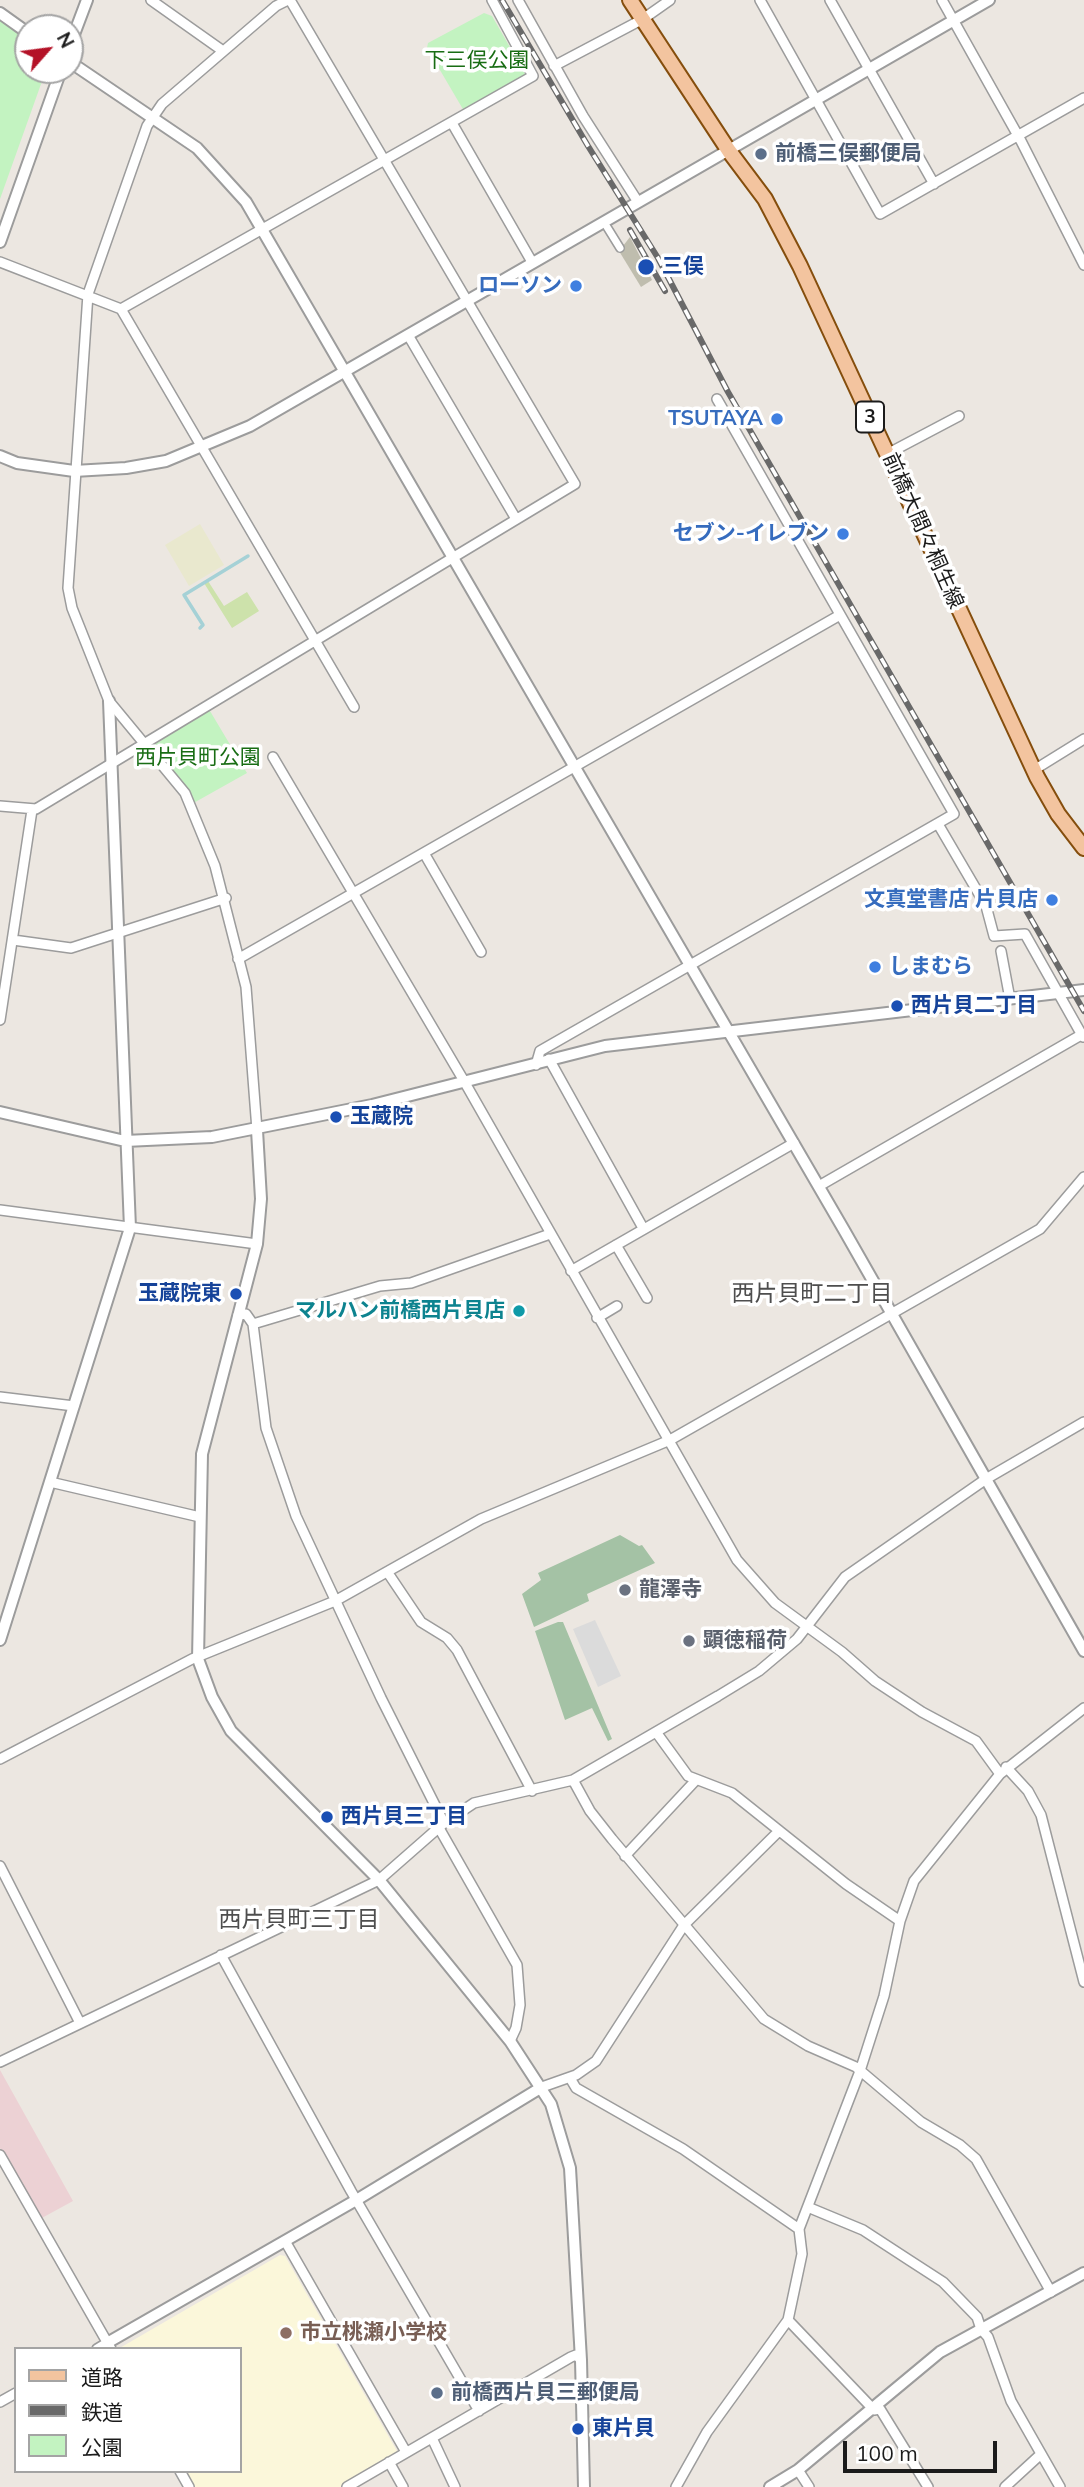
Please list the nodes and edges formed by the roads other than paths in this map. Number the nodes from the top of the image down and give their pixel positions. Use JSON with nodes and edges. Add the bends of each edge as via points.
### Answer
{"nodes":[{"id":1,"x":151,"y":0,"type":"edge"},
{"id":2,"x":289,"y":0,"type":"edge"},
{"id":3,"x":492,"y":0,"type":"edge"},
{"id":4,"x":518,"y":0,"type":"edge"},
{"id":5,"x":629,"y":0,"type":"edge"},
{"id":6,"x":670,"y":0,"type":"edge"},
{"id":7,"x":760,"y":0,"type":"edge"},
{"id":8,"x":830,"y":0,"type":"edge"},
{"id":9,"x":942,"y":0,"type":"edge"},
{"id":10,"x":989,"y":0,"type":"edge"},
{"id":11,"x":643,"y":19,"type":"junction"},
{"id":12,"x":953,"y":21,"type":"junction"},
{"id":13,"x":223,"y":51,"type":"junction"},
{"id":14,"x":554,"y":66,"type":"junction"},
{"id":15,"x":869,"y":69,"type":"junction"},
{"id":16,"x":84,"y":71,"type":"edge"},
{"id":17,"x":56,"y":84,"type":"edge"},
{"id":18,"x":1084,"y":98,"type":"edge"},
{"id":19,"x":816,"y":99,"type":"junction"},
{"id":20,"x":152,"y":115,"type":"junction"},
{"id":21,"x":452,"y":123,"type":"junction"},
{"id":22,"x":1018,"y":136,"type":"junction"},
{"id":23,"x":729,"y":150,"type":"junction"},
{"id":24,"x":385,"y":161,"type":"junction"},
{"id":25,"x":933,"y":184,"type":"junction"},
{"id":26,"x":638,"y":202,"type":"junction"},
{"id":27,"x":607,"y":226,"type":"dead end"},
{"id":28,"x":262,"y":228,"type":"junction"},
{"id":29,"x":0,"y":242,"type":"edge"},
{"id":30,"x":620,"y":248,"type":"dead end"},
{"id":31,"x":0,"y":262,"type":"edge"},
{"id":32,"x":532,"y":262,"type":"junction"},
{"id":33,"x":1084,"y":265,"type":"edge"},
{"id":34,"x":88,"y":294,"type":"junction"},
{"id":35,"x":468,"y":301,"type":"junction"},
{"id":36,"x":121,"y":309,"type":"junction"},
{"id":37,"x":408,"y":335,"type":"junction"},
{"id":38,"x":344,"y":371,"type":"junction"},
{"id":39,"x":717,"y":398,"type":"dead end"},
{"id":40,"x":959,"y":416,"type":"dead end"},
{"id":41,"x":204,"y":447,"type":"junction"},
{"id":42,"x":887,"y":454,"type":"junction"},
{"id":43,"x":0,"y":456,"type":"edge"},
{"id":44,"x":75,"y":471,"type":"junction"},
{"id":45,"x":516,"y":519,"type":"junction"},
{"id":46,"x":453,"y":556,"type":"junction"},
{"id":47,"x":840,"y":615,"type":"junction"},
{"id":48,"x":314,"y":640,"type":"junction"},
{"id":49,"x":110,"y":701,"type":"junction"},
{"id":50,"x":354,"y":707,"type":"dead end"},
{"id":51,"x":1084,"y":739,"type":"edge"},
{"id":52,"x":143,"y":745,"type":"junction"},
{"id":53,"x":273,"y":757,"type":"dead end"},
{"id":54,"x":112,"y":762,"type":"junction"},
{"id":55,"x":575,"y":766,"type":"junction"},
{"id":56,"x":1034,"y":770,"type":"junction"},
{"id":57,"x":0,"y":806,"type":"edge"},
{"id":58,"x":32,"y":810,"type":"junction"},
{"id":59,"x":937,"y":824,"type":"junction"},
{"id":60,"x":1084,"y":848,"type":"edge"},
{"id":61,"x":424,"y":853,"type":"junction"},
{"id":62,"x":353,"y":894,"type":"junction"},
{"id":63,"x":226,"y":898,"type":"junction"},
{"id":64,"x":119,"y":932,"type":"junction"},
{"id":65,"x":13,"y":940,"type":"junction"},
{"id":66,"x":1001,"y":951,"type":"dead end"},
{"id":67,"x":481,"y":952,"type":"dead end"},
{"id":68,"x":238,"y":959,"type":"junction"},
{"id":69,"x":691,"y":965,"type":"junction"},
{"id":70,"x":1084,"y":990,"type":"edge"},
{"id":71,"x":1058,"y":993,"type":"junction"},
{"id":72,"x":1010,"y":999,"type":"junction"},
{"id":73,"x":0,"y":1020,"type":"edge"},
{"id":74,"x":728,"y":1031,"type":"junction"},
{"id":75,"x":1083,"y":1037,"type":"edge"},
{"id":76,"x":549,"y":1059,"type":"junction"},
{"id":77,"x":536,"y":1065,"type":"junction"},
{"id":78,"x":464,"y":1081,"type":"junction"},
{"id":79,"x":0,"y":1112,"type":"edge"},
{"id":80,"x":257,"y":1130,"type":"junction"},
{"id":81,"x":125,"y":1141,"type":"junction"},
{"id":82,"x":794,"y":1143,"type":"junction"},
{"id":83,"x":1084,"y":1177,"type":"edge"},
{"id":84,"x":819,"y":1186,"type":"junction"},
{"id":85,"x":0,"y":1210,"type":"edge"},
{"id":86,"x":130,"y":1228,"type":"junction"},
{"id":87,"x":643,"y":1228,"type":"junction"},
{"id":88,"x":550,"y":1234,"type":"junction"},
{"id":89,"x":257,"y":1244,"type":"junction"},
{"id":90,"x":616,"y":1245,"type":"junction"},
{"id":91,"x":571,"y":1272,"type":"junction"},
{"id":92,"x":647,"y":1298,"type":"dead end"},
{"id":93,"x":617,"y":1306,"type":"dead end"},
{"id":94,"x":237,"y":1315,"type":"junction"},
{"id":95,"x":892,"y":1315,"type":"junction"},
{"id":96,"x":597,"y":1318,"type":"junction"},
{"id":97,"x":253,"y":1324,"type":"junction"},
{"id":98,"x":0,"y":1397,"type":"edge"},
{"id":99,"x":74,"y":1406,"type":"junction"},
{"id":100,"x":1084,"y":1422,"type":"edge"},
{"id":101,"x":670,"y":1440,"type":"junction"},
{"id":102,"x":986,"y":1479,"type":"junction"},
{"id":103,"x":50,"y":1482,"type":"junction"},
{"id":104,"x":200,"y":1517,"type":"junction"},
{"id":105,"x":388,"y":1573,"type":"junction"},
{"id":106,"x":335,"y":1601,"type":"junction"},
{"id":107,"x":807,"y":1626,"type":"junction"},
{"id":108,"x":1,"y":1636,"type":"edge"},
{"id":109,"x":1084,"y":1651,"type":"edge"},
{"id":110,"x":198,"y":1659,"type":"junction"},
{"id":111,"x":1084,"y":1708,"type":"edge"},
{"id":112,"x":656,"y":1732,"type":"junction"},
{"id":113,"x":0,"y":1759,"type":"edge"},
{"id":114,"x":1003,"y":1771,"type":"junction"},
{"id":115,"x":573,"y":1780,"type":"junction"},
{"id":116,"x":696,"y":1780,"type":"junction"},
{"id":117,"x":532,"y":1791,"type":"junction"},
{"id":118,"x":442,"y":1826,"type":"junction"},
{"id":119,"x":779,"y":1831,"type":"junction"},
{"id":120,"x":625,"y":1856,"type":"junction"},
{"id":121,"x":0,"y":1866,"type":"edge"},
{"id":122,"x":379,"y":1880,"type":"junction"},
{"id":123,"x":900,"y":1921,"type":"junction"},
{"id":124,"x":684,"y":1925,"type":"junction"},
{"id":125,"x":221,"y":1955,"type":"junction"},
{"id":126,"x":1084,"y":1982,"type":"edge"},
{"id":127,"x":80,"y":2023,"type":"junction"},
{"id":128,"x":510,"y":2041,"type":"junction"},
{"id":129,"x":0,"y":2062,"type":"edge"},
{"id":130,"x":860,"y":2071,"type":"junction"},
{"id":131,"x":570,"y":2078,"type":"junction"},
{"id":132,"x":542,"y":2087,"type":"junction"},
{"id":133,"x":0,"y":2155,"type":"edge"},
{"id":134,"x":358,"y":2199,"type":"junction"},
{"id":135,"x":810,"y":2207,"type":"junction"},
{"id":136,"x":800,"y":2229,"type":"junction"},
{"id":137,"x":285,"y":2241,"type":"junction"},
{"id":138,"x":1084,"y":2273,"type":"edge"},
{"id":139,"x":1051,"y":2292,"type":"junction"},
{"id":140,"x":788,"y":2320,"type":"junction"},
{"id":141,"x":981,"y":2329,"type":"junction"},
{"id":142,"x":105,"y":2347,"type":"edge"},
{"id":143,"x":581,"y":2360,"type":"junction"},
{"id":144,"x":874,"y":2410,"type":"junction"},
{"id":145,"x":479,"y":2411,"type":"junction"},
{"id":146,"x":432,"y":2438,"type":"junction"},
{"id":147,"x":406,"y":2452,"type":"junction"},
{"id":148,"x":1041,"y":2454,"type":"junction"},
{"id":149,"x":389,"y":2462,"type":"junction"},
{"id":150,"x":799,"y":2470,"type":"junction"},
{"id":151,"x":347,"y":2487,"type":"edge"},
{"id":152,"x":403,"y":2487,"type":"edge"},
{"id":153,"x":455,"y":2487,"type":"edge"},
{"id":154,"x":584,"y":2487,"type":"edge"},
{"id":155,"x":676,"y":2487,"type":"edge"},
{"id":156,"x":769,"y":2487,"type":"edge"},
{"id":157,"x":810,"y":2487,"type":"edge"},
{"id":158,"x":929,"y":2487,"type":"edge"},
{"id":159,"x":1005,"y":2487,"type":"edge"},
{"id":160,"x":1060,"y":2487,"type":"edge"}],
"edges":[{"from":1,"to":13,"type":"street"},
{"from":2,"to":13,"type":"street"},
{"from":2,"to":24,"type":"street"},
{"from":3,"to":21,"type":"street","via":[[533,76]]},
{"from":4,"to":14,"type":"street"},
{"from":5,"to":11,"type":"main road","name":"前橋大間々桐生線","number":"3"},
{"from":6,"to":11,"type":"street"},
{"from":7,"to":19,"type":"street"},
{"from":8,"to":15,"type":"street"},
{"from":9,"to":12,"type":"street"},
{"from":10,"to":12,"type":"street"},
{"from":11,"to":14,"type":"street"},
{"from":11,"to":23,"type":"main road","name":"前橋大間々桐生線","number":"3"},
{"from":12,"to":15,"type":"street"},
{"from":12,"to":22,"type":"street"},
{"from":13,"to":20,"type":"street"},
{"from":14,"to":26,"type":"street"},
{"from":15,"to":19,"type":"street"},
{"from":15,"to":25,"type":"street"},
{"from":16,"to":20,"type":"street"},
{"from":17,"to":29,"type":"street"},
{"from":18,"to":22,"type":"street"},
{"from":19,"to":23,"type":"street"},
{"from":19,"to":25,"type":"street","via":[[880,214]]},
{"from":20,"to":28,"type":"street","via":[[216,165]]},
{"from":20,"to":34,"type":"street"},
{"from":21,"to":24,"type":"street"},
{"from":21,"to":32,"type":"street"},
{"from":22,"to":25,"type":"street"},
{"from":22,"to":33,"type":"street"},
{"from":23,"to":26,"type":"street"},
{"from":23,"to":42,"type":"main road","name":"前橋大間々桐生線","number":"3","via":[[765,199]]},
{"from":24,"to":28,"type":"street"},
{"from":24,"to":35,"type":"street"},
{"from":26,"to":32,"type":"street"},
{"from":27,"to":30,"type":"street"},
{"from":28,"to":36,"type":"street"},
{"from":28,"to":38,"type":"street"},
{"from":31,"to":34,"type":"street"},
{"from":32,"to":35,"type":"street"},
{"from":34,"to":36,"type":"street"},
{"from":34,"to":44,"type":"street"},
{"from":35,"to":37,"type":"street"},
{"from":35,"to":45,"type":"street","via":[[575,484]]},
{"from":36,"to":41,"type":"street"},
{"from":37,"to":38,"type":"street"},
{"from":37,"to":45,"type":"street"},
{"from":38,"to":41,"type":"street"},
{"from":38,"to":46,"type":"street"},
{"from":39,"to":47,"type":"street"},
{"from":40,"to":42,"type":"street"},
{"from":41,"to":44,"type":"street","via":[[148,465]]},
{"from":41,"to":48,"type":"street"},
{"from":42,"to":56,"type":"main road","name":"前橋大間々桐生線","number":"3"},
{"from":43,"to":44,"type":"street","via":[[17,463]]},
{"from":44,"to":49,"type":"street","via":[[69,598]]},
{"from":45,"to":46,"type":"street"},
{"from":46,"to":48,"type":"street"},
{"from":46,"to":55,"type":"street"},
{"from":47,"to":55,"type":"street"},
{"from":47,"to":59,"type":"street","via":[[953,811]]},
{"from":48,"to":50,"type":"street"},
{"from":48,"to":52,"type":"street"},
{"from":49,"to":52,"type":"street"},
{"from":49,"to":54,"type":"street"},
{"from":51,"to":56,"type":"street"},
{"from":52,"to":54,"type":"street"},
{"from":52,"to":63,"type":"street","via":[[185,793]]},
{"from":53,"to":62,"type":"street"},
{"from":54,"to":58,"type":"street"},
{"from":54,"to":64,"type":"street"},
{"from":55,"to":61,"type":"street"},
{"from":55,"to":69,"type":"street"},
{"from":56,"to":60,"type":"main road","name":"前橋大間々桐生線","number":"3","via":[[1058,814]]},
{"from":57,"to":58,"type":"street"},
{"from":58,"to":65,"type":"street"},
{"from":59,"to":69,"type":"street"},
{"from":59,"to":71,"type":"street","via":[[986,906],[994,936],[1023,932]]},
{"from":61,"to":62,"type":"street"},
{"from":61,"to":67,"type":"street"},
{"from":62,"to":68,"type":"street"},
{"from":62,"to":78,"type":"street"},
{"from":63,"to":64,"type":"street"},
{"from":63,"to":68,"type":"street"},
{"from":64,"to":65,"type":"street","via":[[71,948]]},
{"from":64,"to":81,"type":"street"},
{"from":65,"to":73,"type":"street"},
{"from":66,"to":72,"type":"street"},
{"from":68,"to":80,"type":"street","via":[[246,987]]},
{"from":69,"to":74,"type":"street"},
{"from":69,"to":77,"type":"street","via":[[540,1051]]},
{"from":70,"to":71,"type":"street"},
{"from":71,"to":72,"type":"street"},
{"from":71,"to":75,"type":"street"},
{"from":72,"to":74,"type":"street"},
{"from":74,"to":76,"type":"street","via":[[605,1046]]},
{"from":74,"to":82,"type":"street"},
{"from":75,"to":84,"type":"street"},
{"from":76,"to":77,"type":"street"},
{"from":76,"to":87,"type":"street"},
{"from":77,"to":78,"type":"street"},
{"from":78,"to":80,"type":"street"},
{"from":78,"to":88,"type":"street"},
{"from":79,"to":81,"type":"street"},
{"from":80,"to":81,"type":"street"},
{"from":80,"to":89,"type":"street","via":[[261,1199]]},
{"from":81,"to":86,"type":"street"},
{"from":82,"to":84,"type":"street"},
{"from":82,"to":87,"type":"street"},
{"from":83,"to":95,"type":"street","via":[[1040,1228]]},
{"from":84,"to":95,"type":"street"},
{"from":85,"to":86,"type":"street"},
{"from":86,"to":89,"type":"street"},
{"from":86,"to":99,"type":"street"},
{"from":87,"to":90,"type":"street"},
{"from":88,"to":91,"type":"street"},
{"from":88,"to":97,"type":"street","via":[[411,1283],[380,1286]]},
{"from":89,"to":94,"type":"street"},
{"from":90,"to":91,"type":"street"},
{"from":90,"to":92,"type":"street"},
{"from":91,"to":96,"type":"street"},
{"from":93,"to":96,"type":"street"},
{"from":94,"to":97,"type":"street","via":[[246,1314]]},
{"from":94,"to":104,"type":"street","via":[[202,1454]]},
{"from":95,"to":101,"type":"street"},
{"from":95,"to":102,"type":"street"},
{"from":96,"to":101,"type":"street"},
{"from":97,"to":106,"type":"street","via":[[271,1446],[296,1516]]},
{"from":98,"to":99,"type":"street"},
{"from":99,"to":103,"type":"street"},
{"from":100,"to":102,"type":"street"},
{"from":101,"to":105,"type":"street","via":[[481,1519]]},
{"from":101,"to":107,"type":"street","via":[[743,1568],[775,1603]]},
{"from":102,"to":107,"type":"street","via":[[839,1581]]},
{"from":102,"to":109,"type":"street"},
{"from":103,"to":104,"type":"street"},
{"from":103,"to":108,"type":"street"},
{"from":104,"to":110,"type":"street"},
{"from":105,"to":106,"type":"street"},
{"from":105,"to":117,"type":"street","via":[[421,1622],[457,1650]]},
{"from":106,"to":110,"type":"street"},
{"from":106,"to":118,"type":"street"},
{"from":107,"to":112,"type":"street","via":[[759,1671]]},
{"from":107,"to":114,"type":"street","via":[[875,1681],[976,1741]]},
{"from":110,"to":113,"type":"street"},
{"from":110,"to":122,"type":"street","via":[[231,1731]]},
{"from":111,"to":114,"type":"street"},
{"from":112,"to":115,"type":"street"},
{"from":112,"to":116,"type":"street","via":[[682,1771]]},
{"from":114,"to":123,"type":"street","via":[[921,1872]]},
{"from":114,"to":126,"type":"street","via":[[1028,1791],[1041,1815]]},
{"from":115,"to":117,"type":"street"},
{"from":115,"to":120,"type":"street"},
{"from":116,"to":119,"type":"street","via":[[732,1793]]},
{"from":116,"to":120,"type":"street"},
{"from":117,"to":118,"type":"street","via":[[480,1800]]},
{"from":118,"to":122,"type":"street"},
{"from":118,"to":128,"type":"street","via":[[517,1965],[520,2005]]},
{"from":119,"to":123,"type":"street"},
{"from":119,"to":124,"type":"street"},
{"from":120,"to":124,"type":"street"},
{"from":121,"to":127,"type":"street"},
{"from":122,"to":125,"type":"street"},
{"from":122,"to":128,"type":"street"},
{"from":123,"to":130,"type":"street","via":[[884,1996]]},
{"from":124,"to":130,"type":"street","via":[[772,2026]]},
{"from":124,"to":131,"type":"street","via":[[596,2061]]},
{"from":125,"to":127,"type":"street"},
{"from":125,"to":134,"type":"street"},
{"from":127,"to":129,"type":"street"},
{"from":128,"to":132,"type":"street"},
{"from":130,"to":135,"type":"street"},
{"from":130,"to":139,"type":"street","via":[[976,2160]]},
{"from":131,"to":132,"type":"street"},
{"from":131,"to":136,"type":"street","via":[[576,2088],[665,2138]]},
{"from":132,"to":134,"type":"street"},
{"from":132,"to":143,"type":"street","via":[[570,2168]]},
{"from":133,"to":142,"type":"street"},
{"from":134,"to":137,"type":"street"},
{"from":134,"to":145,"type":"street"},
{"from":135,"to":136,"type":"street"},
{"from":135,"to":141,"type":"street","via":[[869,2233],[943,2283],[977,2317]]},
{"from":136,"to":140,"type":"street","via":[[802,2254]]},
{"from":137,"to":142,"type":"street"},
{"from":137,"to":147,"type":"street"},
{"from":138,"to":139,"type":"street"},
{"from":139,"to":141,"type":"street"},
{"from":140,"to":144,"type":"street"},
{"from":140,"to":155,"type":"street","via":[[707,2432]]},
{"from":141,"to":144,"type":"street","via":[[940,2353]]},
{"from":141,"to":148,"type":"street","via":[[1011,2401]]},
{"from":143,"to":145,"type":"street","via":[[571,2357]]},
{"from":143,"to":154,"type":"street"},
{"from":144,"to":150,"type":"street"},
{"from":144,"to":158,"type":"street","via":[[882,2412]]},
{"from":145,"to":146,"type":"street"},
{"from":146,"to":147,"type":"street"},
{"from":146,"to":153,"type":"street"},
{"from":147,"to":149,"type":"street"},
{"from":148,"to":159,"type":"street"},
{"from":148,"to":160,"type":"street"},
{"from":149,"to":151,"type":"street"},
{"from":149,"to":152,"type":"street"},
{"from":150,"to":156,"type":"street"},
{"from":150,"to":157,"type":"street"}]}
